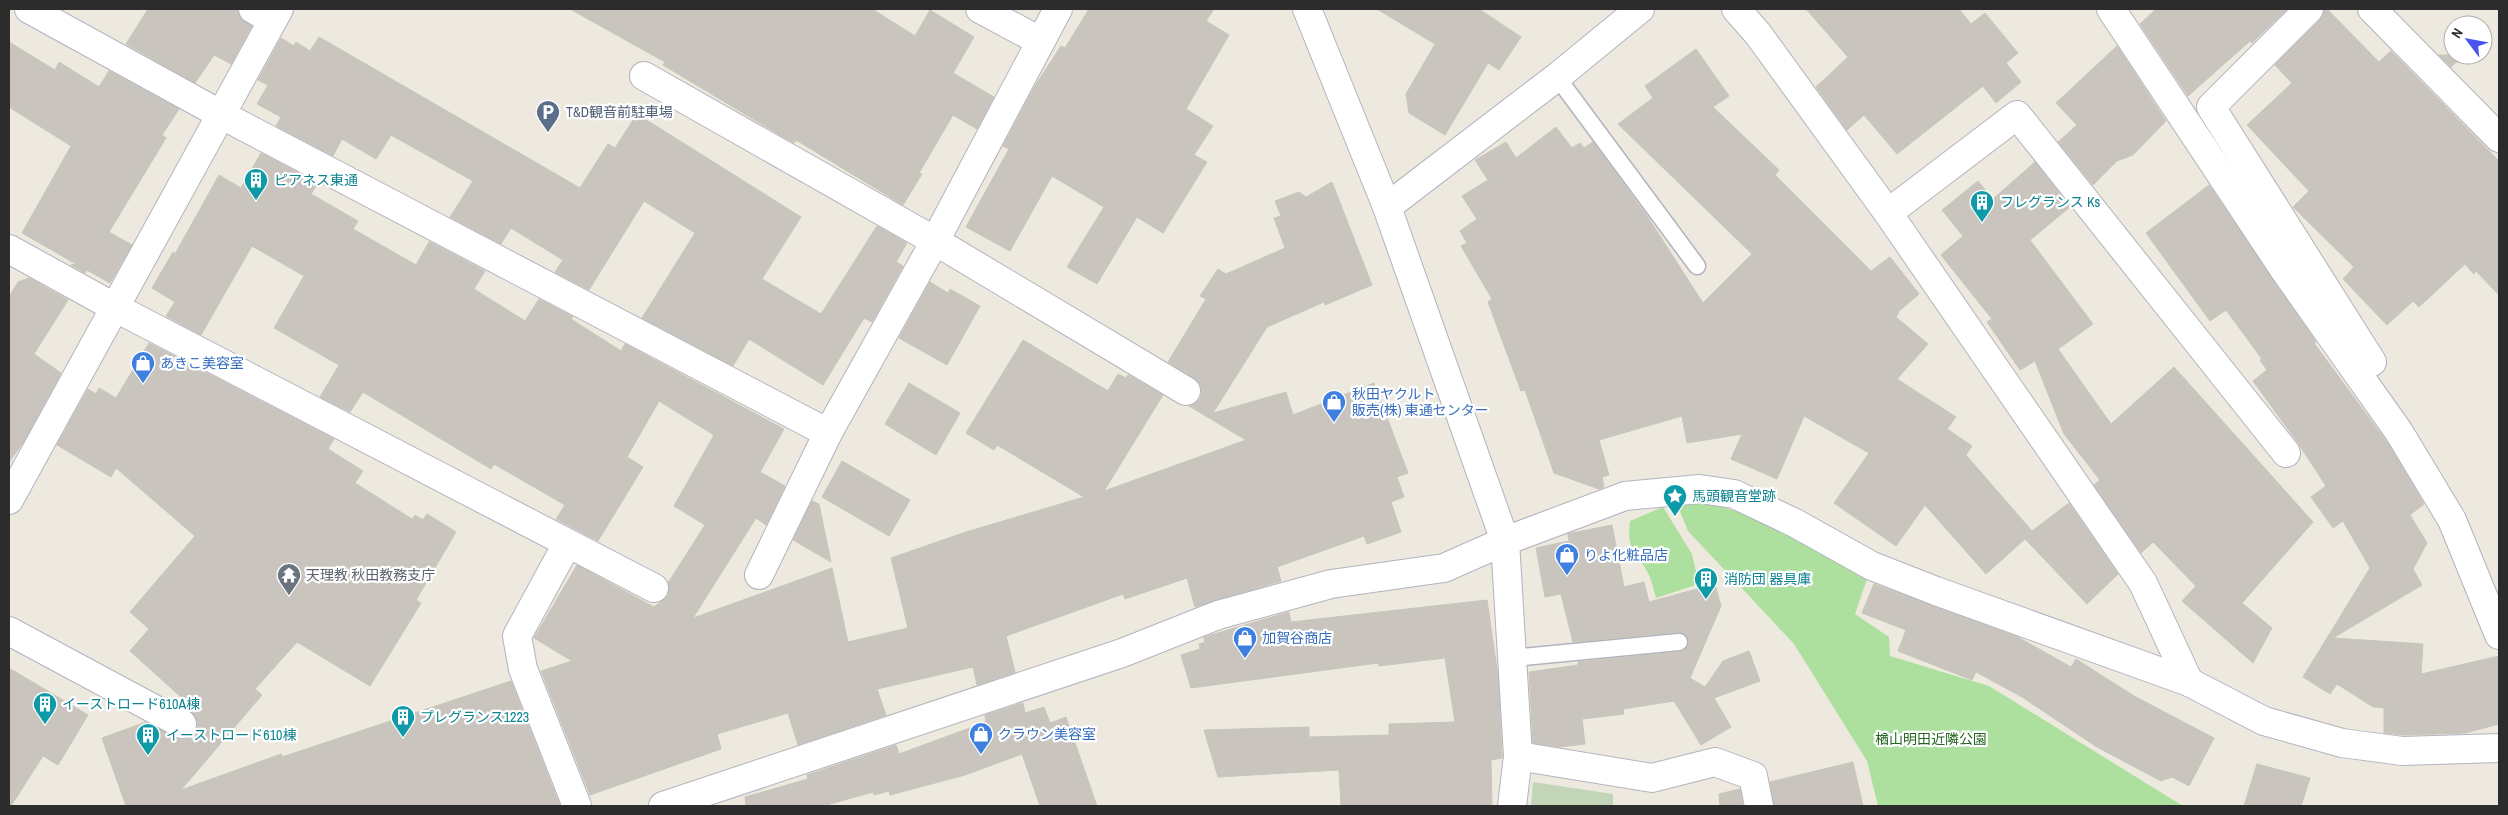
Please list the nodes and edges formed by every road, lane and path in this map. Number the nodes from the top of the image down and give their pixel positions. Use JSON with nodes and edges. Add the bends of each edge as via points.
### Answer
{"nodes":[{"id":1,"x":29,"y":9,"type":"edge"},
{"id":2,"x":980,"y":9,"type":"edge"},
{"id":3,"x":1058,"y":9,"type":"edge"},
{"id":4,"x":1307,"y":9,"type":"edge"},
{"id":5,"x":1640,"y":9,"type":"edge"},
{"id":6,"x":1736,"y":9,"type":"edge"},
{"id":7,"x":2111,"y":9,"type":"edge"},
{"id":8,"x":2309,"y":9,"type":"edge"},
{"id":9,"x":2372,"y":9,"type":"edge"},
{"id":10,"x":268,"y":13,"type":"edge"},
{"id":11,"x":1040,"y":41,"type":"junction"},
{"id":12,"x":644,"y":76,"type":"dead end"},
{"id":13,"x":1557,"y":77,"type":"junction"},
{"id":14,"x":220,"y":114,"type":"junction"},
{"id":15,"x":2499,"y":138,"type":"edge"},
{"id":16,"x":1387,"y":207,"type":"junction"},
{"id":17,"x":1888,"y":213,"type":"junction"},
{"id":18,"x":935,"y":241,"type":"junction"},
{"id":19,"x":9,"y":249,"type":"edge"},
{"id":20,"x":1698,"y":266,"type":"dead end"},
{"id":21,"x":114,"y":307,"type":"junction"},
{"id":22,"x":2372,"y":362,"type":"dead end"},
{"id":23,"x":1186,"y":390,"type":"dead end"},
{"id":24,"x":828,"y":433,"type":"junction"},
{"id":25,"x":2286,"y":454,"type":"dead end"},
{"id":26,"x":9,"y":500,"type":"edge"},
{"id":27,"x":1505,"y":541,"type":"junction"},
{"id":28,"x":567,"y":544,"type":"junction"},
{"id":29,"x":759,"y":575,"type":"dead end"},
{"id":30,"x":654,"y":588,"type":"dead end"},
{"id":31,"x":9,"y":631,"type":"edge"},
{"id":32,"x":2499,"y":635,"type":"edge"},
{"id":33,"x":1679,"y":642,"type":"dead end"},
{"id":34,"x":1512,"y":658,"type":"junction"},
{"id":35,"x":2188,"y":682,"type":"junction"},
{"id":36,"x":182,"y":724,"type":"dead end"},
{"id":37,"x":2499,"y":748,"type":"edge"},
{"id":38,"x":1518,"y":756,"type":"junction"},
{"id":39,"x":577,"y":806,"type":"edge"},
{"id":40,"x":663,"y":806,"type":"edge"},
{"id":41,"x":1512,"y":806,"type":"edge"},
{"id":42,"x":1759,"y":806,"type":"edge"}],
"edges":[{"from":1,"to":14,"type":"street"},
{"from":2,"to":11,"type":"street"},
{"from":3,"to":11,"type":"street"},
{"from":4,"to":16,"type":"street"},
{"from":5,"to":13,"type":"street"},
{"from":6,"to":17,"type":"street","via":[[1758,34]]},
{"from":7,"to":32,"type":"street","via":[[2285,271],[2399,432],[2452,520]]},
{"from":8,"to":22,"type":"street","via":[[2211,107]]},
{"from":9,"to":15,"type":"street"},
{"from":10,"to":14,"type":"street"},
{"from":11,"to":18,"type":"street"},
{"from":12,"to":18,"type":"street"},
{"from":13,"to":16,"type":"street"},
{"from":13,"to":20,"type":"lane"},
{"from":14,"to":21,"type":"street"},
{"from":14,"to":24,"type":"street"},
{"from":16,"to":27,"type":"street"},
{"from":17,"to":25,"type":"street","via":[[2016,115]]},
{"from":17,"to":35,"type":"street","via":[[2143,583]]},
{"from":18,"to":23,"type":"street"},
{"from":18,"to":24,"type":"street"},
{"from":19,"to":21,"type":"street"},
{"from":21,"to":26,"type":"street"},
{"from":21,"to":28,"type":"street"},
{"from":24,"to":29,"type":"street"},
{"from":27,"to":34,"type":"street"},
{"from":27,"to":35,"type":"street","via":[[1625,496],[1700,489],[1734,494],[1795,523],[1872,566]]},
{"from":27,"to":40,"type":"street","via":[[1444,568],[1331,584],[1218,615],[1122,653]]},
{"from":28,"to":30,"type":"street"},
{"from":28,"to":39,"type":"street","via":[[517,636],[523,669]]},
{"from":31,"to":36,"type":"street"},
{"from":33,"to":34,"type":"lane"},
{"from":34,"to":38,"type":"street"},
{"from":35,"to":37,"type":"street","via":[[2264,722],[2342,743],[2402,751]]},
{"from":38,"to":41,"type":"street"},
{"from":38,"to":42,"type":"street","via":[[1652,778],[1715,762],[1753,776]]}]}
